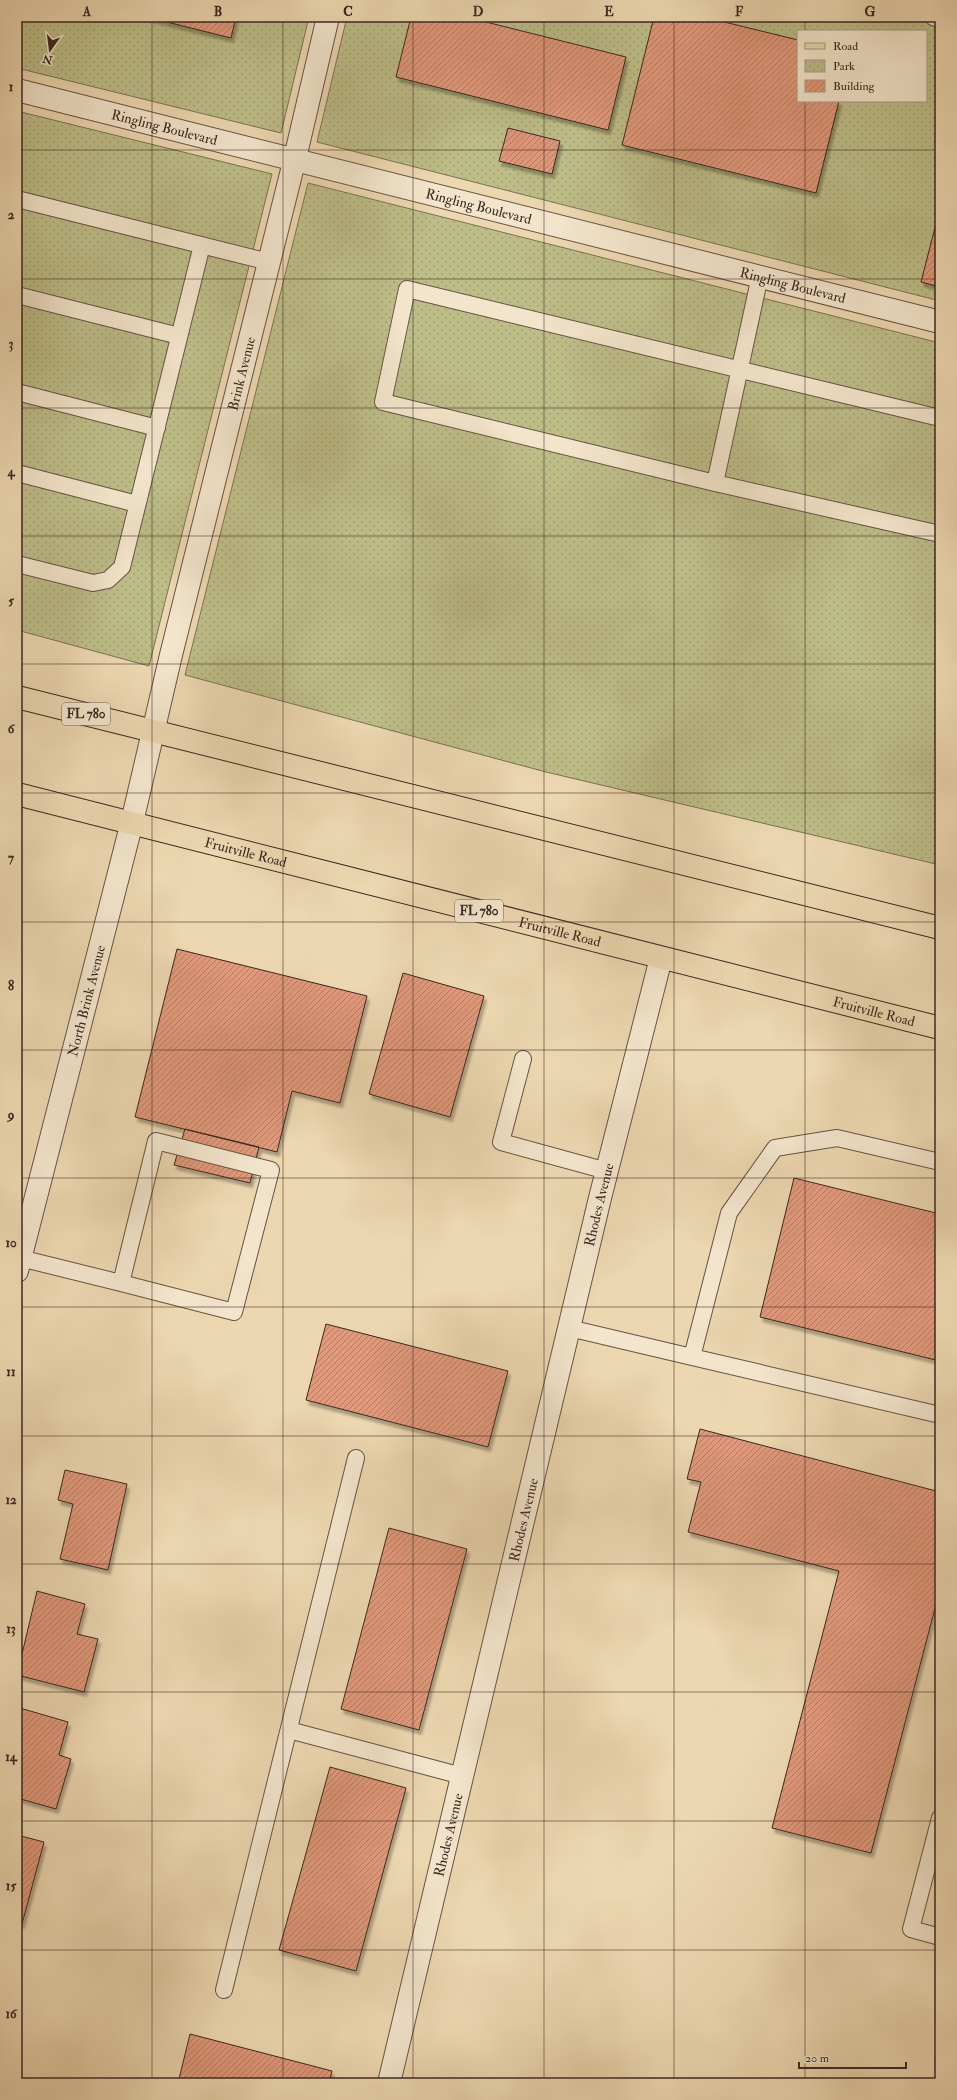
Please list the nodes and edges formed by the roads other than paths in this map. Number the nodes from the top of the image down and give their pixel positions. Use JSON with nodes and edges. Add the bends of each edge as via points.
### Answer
{"nodes":[{"id":1,"x":328,"y":17,"type":"edge"},
{"id":2,"x":933,"y":17,"type":"edge"},
{"id":3,"x":940,"y":19,"type":"edge"},
{"id":4,"x":17,"y":90,"type":"edge"},
{"id":5,"x":295,"y":158,"type":"junction"},
{"id":6,"x":17,"y":198,"type":"edge"},
{"id":7,"x":202,"y":245,"type":"junction"},
{"id":8,"x":269,"y":262,"type":"junction"},
{"id":9,"x":760,"y":276,"type":"junction"},
{"id":10,"x":17,"y":295,"type":"edge"},
{"id":11,"x":940,"y":322,"type":"edge"},
{"id":12,"x":179,"y":336,"type":"junction"},
{"id":13,"x":740,"y":370,"type":"junction"},
{"id":14,"x":17,"y":392,"type":"edge"},
{"id":15,"x":940,"y":418,"type":"edge"},
{"id":16,"x":156,"y":428,"type":"junction"},
{"id":17,"x":17,"y":473,"type":"edge"},
{"id":18,"x":715,"y":483,"type":"junction"},
{"id":19,"x":138,"y":504,"type":"junction"},
{"id":20,"x":940,"y":534,"type":"edge"},
{"id":21,"x":17,"y":564,"type":"edge"},
{"id":22,"x":17,"y":697,"type":"edge"},
{"id":23,"x":154,"y":730,"type":"junction"},
{"id":24,"x":17,"y":794,"type":"edge"},
{"id":25,"x":132,"y":822,"type":"junction"},
{"id":26,"x":940,"y":928,"type":"edge"},
{"id":27,"x":661,"y":958,"type":"junction"},
{"id":28,"x":940,"y":1028,"type":"edge"},
{"id":29,"x":523,"y":1059,"type":"dead end"},
{"id":30,"x":940,"y":1162,"type":"edge"},
{"id":31,"x":607,"y":1171,"type":"junction"},
{"id":32,"x":19,"y":1265,"type":"edge"},
{"id":33,"x":121,"y":1283,"type":"junction"},
{"id":34,"x":569,"y":1328,"type":"junction"},
{"id":35,"x":692,"y":1357,"type":"junction"},
{"id":36,"x":940,"y":1415,"type":"edge"},
{"id":37,"x":356,"y":1458,"type":"dead end"},
{"id":38,"x":289,"y":1730,"type":"junction"},
{"id":39,"x":462,"y":1776,"type":"junction"},
{"id":40,"x":940,"y":1818,"type":"edge"},
{"id":41,"x":940,"y":1937,"type":"edge"},
{"id":42,"x":224,"y":1990,"type":"dead end"},
{"id":43,"x":389,"y":2083,"type":"edge"}],
"edges":[{"from":1,"to":5,"type":"street","name":"Brink Avenue"},
{"from":2,"to":3,"type":"lane"},
{"from":4,"to":5,"type":"street","name":"Ringling Boulevard"},
{"from":5,"to":8,"type":"street","name":"Brink Avenue"},
{"from":5,"to":9,"type":"street","name":"Ringling Boulevard"},
{"from":6,"to":7,"type":"lane"},
{"from":7,"to":8,"type":"lane"},
{"from":7,"to":12,"type":"lane"},
{"from":8,"to":23,"type":"street","name":"Brink Avenue"},
{"from":9,"to":11,"type":"street","name":"Ringling Boulevard"},
{"from":9,"to":13,"type":"lane"},
{"from":10,"to":12,"type":"lane"},
{"from":12,"to":16,"type":"lane"},
{"from":13,"to":15,"type":"lane"},
{"from":13,"to":18,"type":"lane"},
{"from":13,"to":18,"type":"lane","via":[[408,289],[383,402]]},
{"from":14,"to":16,"type":"lane"},
{"from":16,"to":19,"type":"lane"},
{"from":17,"to":19,"type":"lane"},
{"from":18,"to":20,"type":"lane"},
{"from":19,"to":21,"type":"lane","via":[[122,567],[108,580],[93,583]]},
{"from":22,"to":23,"type":"main road","number":"FL 780"},
{"from":23,"to":25,"type":"street","name":"North Brink Avenue"},
{"from":23,"to":26,"type":"main road","number":"FL 780"},
{"from":24,"to":25,"type":"main road","name":"Fruitville Road","number":"FL 780"},
{"from":25,"to":27,"type":"main road","name":"Fruitville Road","number":"FL 780"},
{"from":25,"to":32,"type":"street","name":"North Brink Avenue"},
{"from":27,"to":28,"type":"main road","name":"Fruitville Road","number":"FL 780"},
{"from":27,"to":31,"type":"street","name":"Rhodes Avenue"},
{"from":29,"to":31,"type":"lane","via":[[501,1142]]},
{"from":30,"to":35,"type":"lane","via":[[837,1138],[775,1148],[729,1213]]},
{"from":31,"to":34,"type":"street","name":"Rhodes Avenue"},
{"from":32,"to":33,"type":"lane"},
{"from":33,"to":33,"type":"lane","via":[[234,1312],[271,1170],[156,1141]]},
{"from":34,"to":35,"type":"lane"},
{"from":34,"to":39,"type":"street","name":"Rhodes Avenue"},
{"from":35,"to":36,"type":"lane"},
{"from":37,"to":38,"type":"lane"},
{"from":38,"to":39,"type":"lane"},
{"from":38,"to":42,"type":"lane"},
{"from":39,"to":43,"type":"street","name":"Rhodes Avenue"},
{"from":40,"to":41,"type":"lane","via":[[911,1929]]}]}
